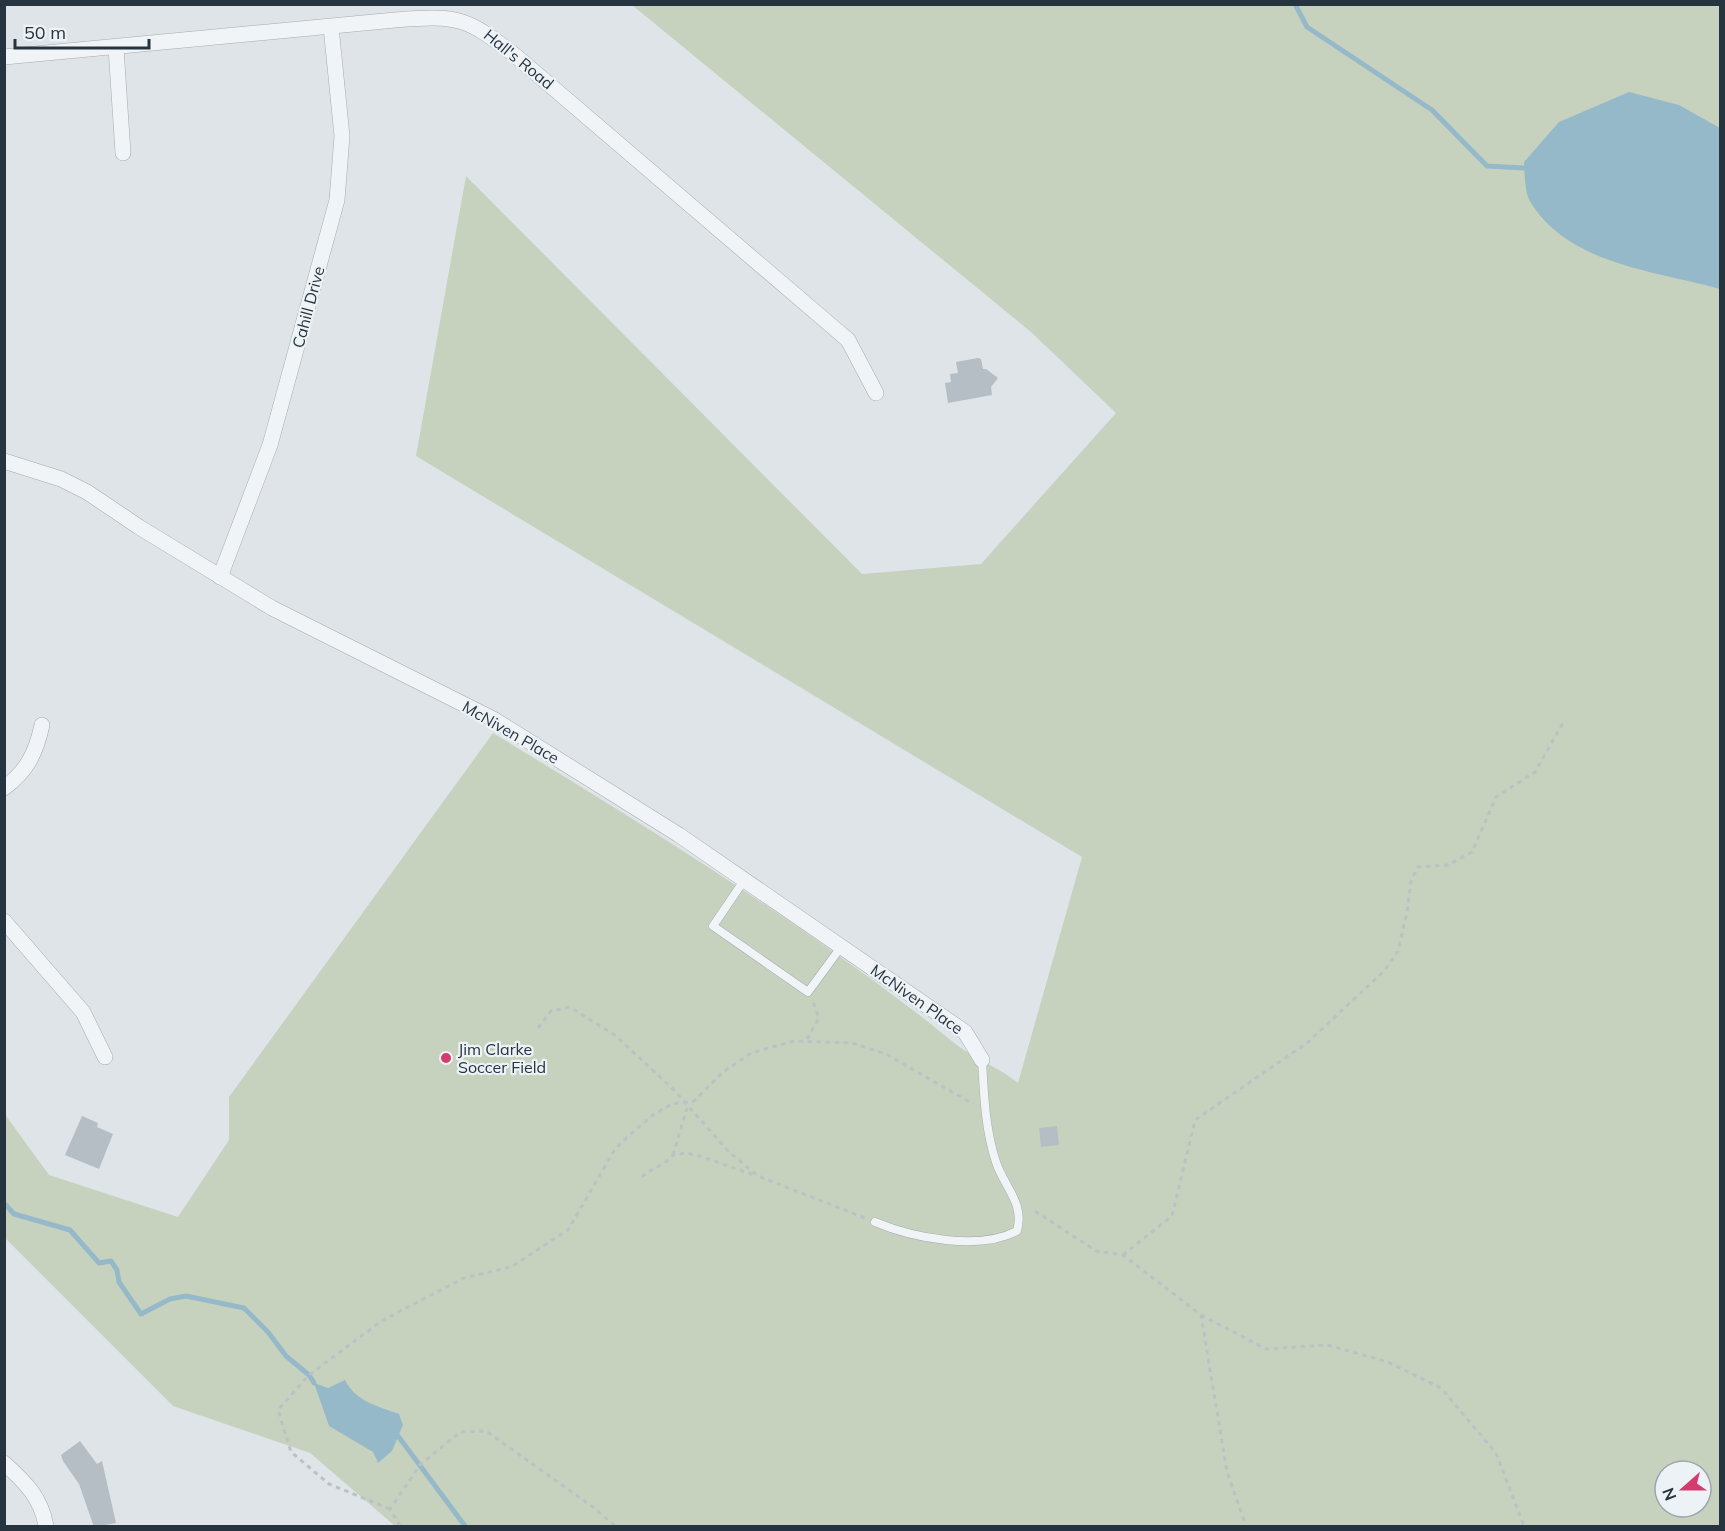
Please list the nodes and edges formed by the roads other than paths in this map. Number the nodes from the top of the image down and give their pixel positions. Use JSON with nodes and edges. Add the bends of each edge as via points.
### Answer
{"nodes":[{"id":1,"x":331,"y":27,"type":"junction"},
{"id":2,"x":116,"y":48,"type":"junction"},
{"id":3,"x":4,"y":57,"type":"edge"},
{"id":4,"x":123,"y":153,"type":"dead end"},
{"id":5,"x":876,"y":393,"type":"dead end"},
{"id":6,"x":4,"y":461,"type":"edge"},
{"id":7,"x":220,"y":577,"type":"junction"},
{"id":8,"x":42,"y":725,"type":"dead end"},
{"id":9,"x":4,"y":788,"type":"edge"},
{"id":10,"x":746,"y":879,"type":"junction"},
{"id":11,"x":4,"y":921,"type":"edge"},
{"id":12,"x":841,"y":947,"type":"junction"},
{"id":13,"x":105,"y":1057,"type":"dead end"},
{"id":14,"x":982,"y":1060,"type":"joint"},
{"id":15,"x":875,"y":1222,"type":"road end"},
{"id":16,"x":4,"y":1463,"type":"edge"},
{"id":17,"x":46,"y":1527,"type":"edge"}],
"edges":[{"from":1,"to":2,"type":"street","name":"Hall's Road"},
{"from":1,"to":5,"type":"street","name":"Hall's Road","via":[[446,18],[464,20],[481,28],[848,340]]},
{"from":1,"to":7,"type":"street","name":"Cahill Drive","via":[[342,136],[337,200],[270,445]]},
{"from":2,"to":3,"type":"street","name":"Hall's Road"},
{"from":2,"to":4,"type":"street"},
{"from":6,"to":7,"type":"street","name":"McNiven Place","via":[[62,479],[87,492]]},
{"from":7,"to":10,"type":"street","name":"McNiven Place","via":[[331,639],[495,720]]},
{"from":8,"to":9,"type":"street","via":[[38,747],[29,764]]},
{"from":10,"to":12,"type":"street","name":"McNiven Place"},
{"from":10,"to":12,"type":"lane","via":[[713,926],[808,993]]},
{"from":11,"to":13,"type":"street","via":[[83,1012]]},
{"from":12,"to":14,"type":"street","name":"McNiven Place","via":[[965,1032]]},
{"from":14,"to":15,"type":"lane","via":[[985,1111],[996,1163],[1019,1212],[1017,1231],[998,1239],[950,1239],[908,1235]]},
{"from":16,"to":17,"type":"street","via":[[30,1487],[41,1506]]}]}
